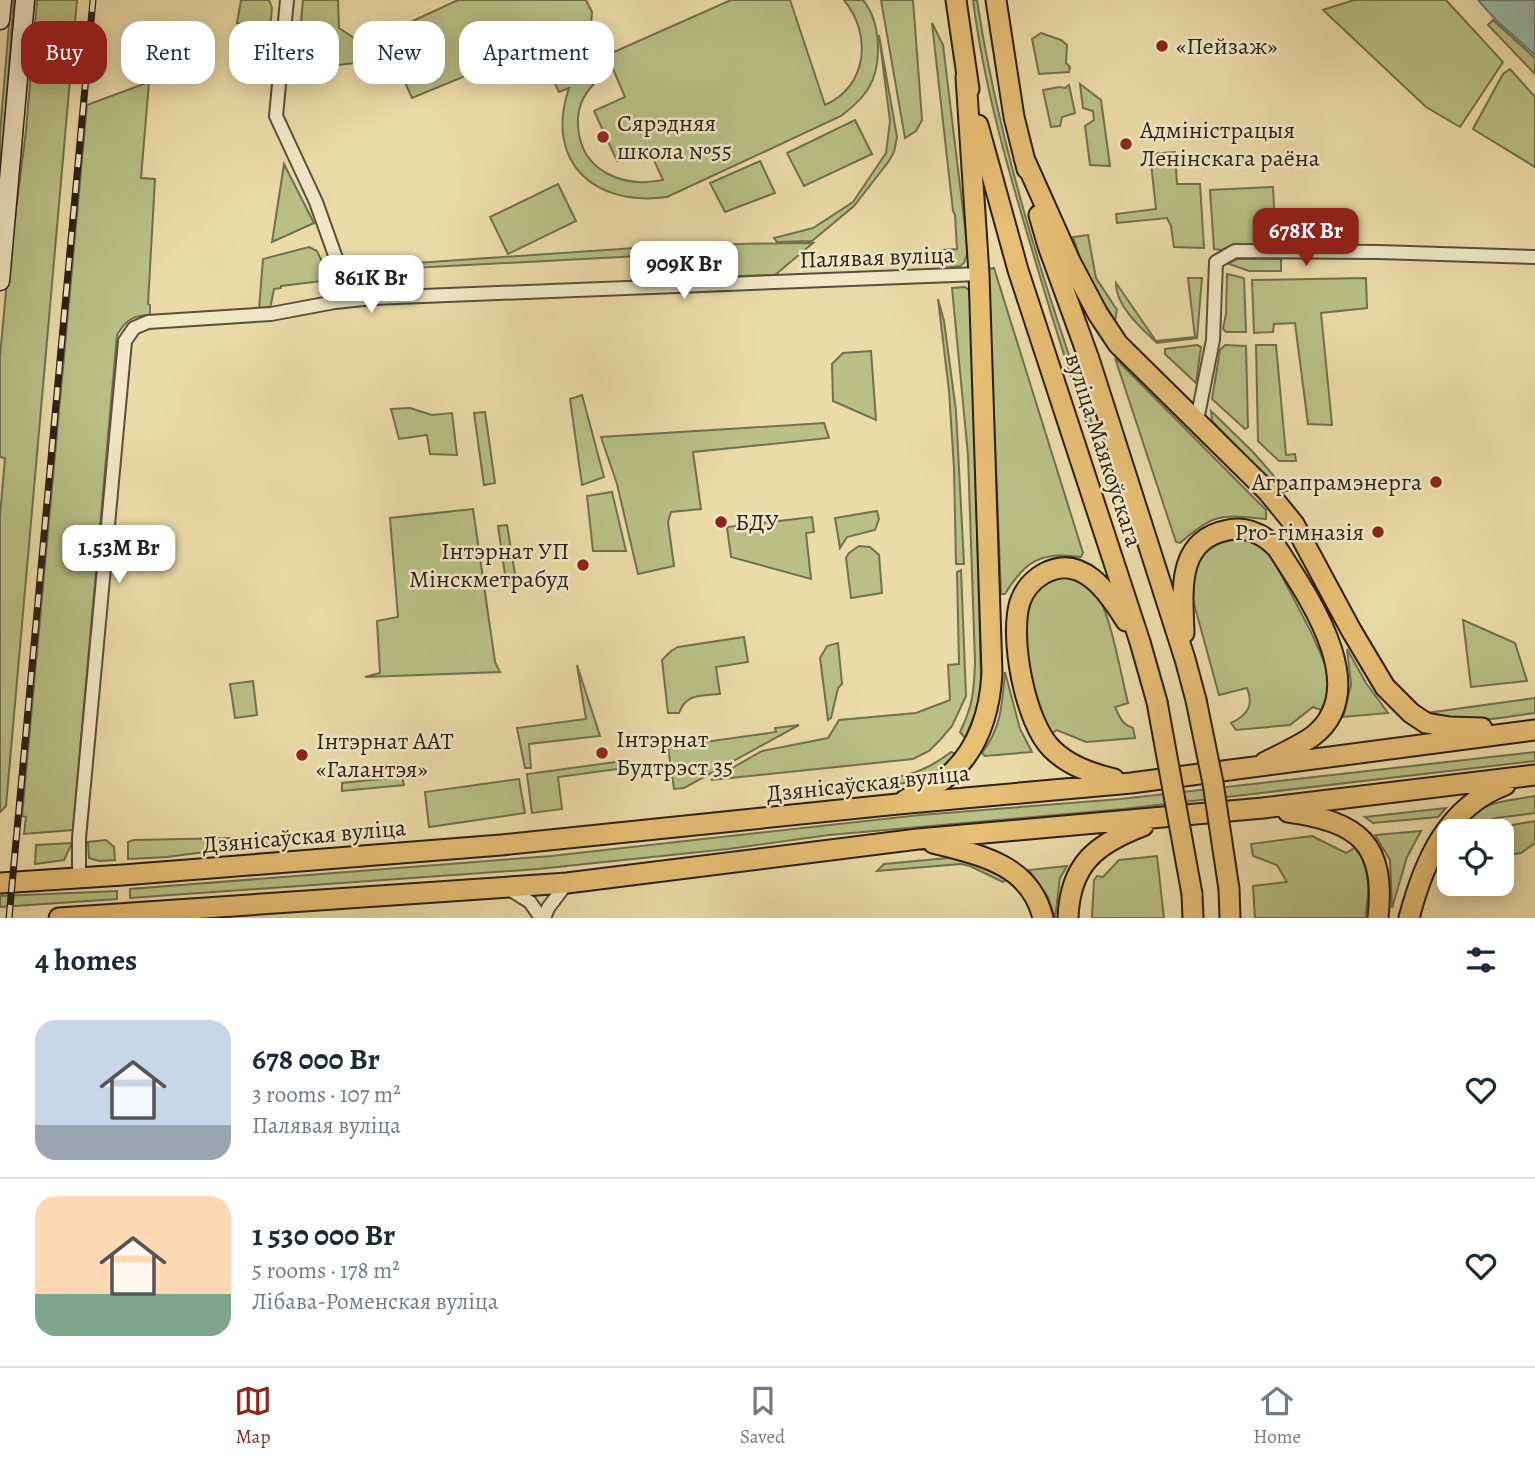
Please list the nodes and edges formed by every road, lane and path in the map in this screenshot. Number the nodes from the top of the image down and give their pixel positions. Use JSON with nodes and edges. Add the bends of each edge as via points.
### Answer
{"nodes":[{"id":1,"x":2,"y":0,"type":"edge"},
{"id":2,"x":25,"y":0,"type":"edge"},
{"id":3,"x":287,"y":0,"type":"edge"},
{"id":4,"x":956,"y":0,"type":"edge"},
{"id":5,"x":996,"y":0,"type":"edge"},
{"id":6,"x":0,"y":20,"type":"edge"},
{"id":7,"x":966,"y":77,"type":"junction"},
{"id":8,"x":1024,"y":158,"type":"junction"},
{"id":9,"x":1535,"y":257,"type":"edge"},
{"id":10,"x":979,"y":274,"type":"junction"},
{"id":11,"x":0,"y":281,"type":"edge"},
{"id":12,"x":351,"y":300,"type":"junction"},
{"id":13,"x":1197,"y":420,"type":"junction"},
{"id":14,"x":1140,"y":642,"type":"junction"},
{"id":15,"x":1185,"y":659,"type":"junction"},
{"id":16,"x":1535,"y":730,"type":"edge"},
{"id":17,"x":1252,"y":769,"type":"junction"},
{"id":18,"x":1530,"y":776,"type":"edge"},
{"id":19,"x":1132,"y":783,"type":"junction"},
{"id":20,"x":898,"y":804,"type":"junction"},
{"id":21,"x":1263,"y":808,"type":"junction"},
{"id":22,"x":1164,"y":818,"type":"junction"},
{"id":23,"x":918,"y":839,"type":"junction"},
{"id":24,"x":79,"y":877,"type":"junction"},
{"id":25,"x":0,"y":883,"type":"edge"},
{"id":26,"x":567,"y":883,"type":"junction"},
{"id":27,"x":505,"y":888,"type":"junction"},
{"id":28,"x":117,"y":916,"type":"edge"},
{"id":29,"x":59,"y":918,"type":"edge"},
{"id":30,"x":543,"y":918,"type":"edge"},
{"id":31,"x":1044,"y":918,"type":"edge"},
{"id":32,"x":1068,"y":918,"type":"edge"},
{"id":33,"x":1194,"y":918,"type":"edge"},
{"id":34,"x":1230,"y":918,"type":"edge"},
{"id":35,"x":1378,"y":918,"type":"edge"},
{"id":36,"x":1409,"y":918,"type":"edge"}],
"edges":[{"from":1,"to":6,"type":"main road"},
{"from":2,"to":11,"type":"main road"},
{"from":3,"to":12,"type":"street","via":[[276,116],[316,202]]},
{"from":4,"to":7,"type":"main road","name":"вуліца Маякоўскага"},
{"from":5,"to":8,"type":"main road","name":"вуліца Маякоўскага"},
{"from":7,"to":10,"type":"main road"},
{"from":7,"to":14,"type":"main road","name":"вуліца Маякоўскага","via":[[1018,270]]},
{"from":8,"to":13,"type":"main road","via":[[1098,314],[1118,344]]},
{"from":8,"to":15,"type":"main road","name":"вуліца Маякоўскага","via":[[1048,246]]},
{"from":9,"to":13,"type":"street","via":[[1235,251],[1216,262],[1213,341]]},
{"from":10,"to":12,"type":"street","name":"Палявая вуліца"},
{"from":10,"to":20,"type":"main road","via":[[991,698],[983,726],[964,758],[947,777]]},
{"from":12,"to":24,"type":"street","name":"Палявая вуліца","via":[[271,314],[148,322],[134,328],[125,341]]},
{"from":13,"to":16,"type":"main road","via":[[1294,524],[1385,687],[1411,713],[1426,723],[1450,727]]},
{"from":14,"to":19,"type":"main road","via":[[1106,592],[1080,570],[1053,569],[1031,583],[1021,599],[1016,627],[1018,661],[1025,695],[1042,735],[1050,748],[1071,764]]},
{"from":14,"to":33,"type":"main road","name":"вуліца Маякоўскага","bridge":true,"via":[[1157,702]]},
{"from":15,"to":17,"type":"main road","via":[[1182,583],[1196,548],[1214,533],[1236,529],[1269,540],[1329,642],[1338,684],[1328,719],[1314,735]]},
{"from":15,"to":34,"type":"main road","name":"вуліца Маякоўскага","bridge":true,"via":[[1213,783]]},
{"from":16,"to":17,"type":"main road","name":"Дзянісаўская вуліца"},
{"from":17,"to":19,"type":"main road","name":"Дзянісаўская вуліца"},
{"from":18,"to":21,"type":"main road"},
{"from":18,"to":36,"type":"main road","via":[[1491,790],[1460,813],[1439,838]]},
{"from":19,"to":20,"type":"main road","name":"Дзянісаўская вуліца"},
{"from":20,"to":24,"type":"main road","name":"Дзянісаўская вуліца","via":[[502,845]]},
{"from":21,"to":22,"type":"main road"},
{"from":21,"to":35,"type":"main road","via":[[1314,816],[1353,831],[1368,847],[1378,872]]},
{"from":22,"to":23,"type":"main road"},
{"from":22,"to":32,"type":"main road","via":[[1118,835],[1096,849],[1074,878]]},
{"from":23,"to":26,"type":"main road"},
{"from":23,"to":31,"type":"main road","via":[[976,854],[1012,872],[1035,893]]},
{"from":24,"to":25,"type":"main road","name":"Дзянісаўская вуліца"},
{"from":26,"to":27,"type":"main road"},
{"from":26,"to":30,"type":"street"},
{"from":27,"to":28,"type":"main road"},
{"from":27,"to":30,"type":"street","via":[[530,902]]},
{"from":28,"to":29,"type":"main road"}]}
